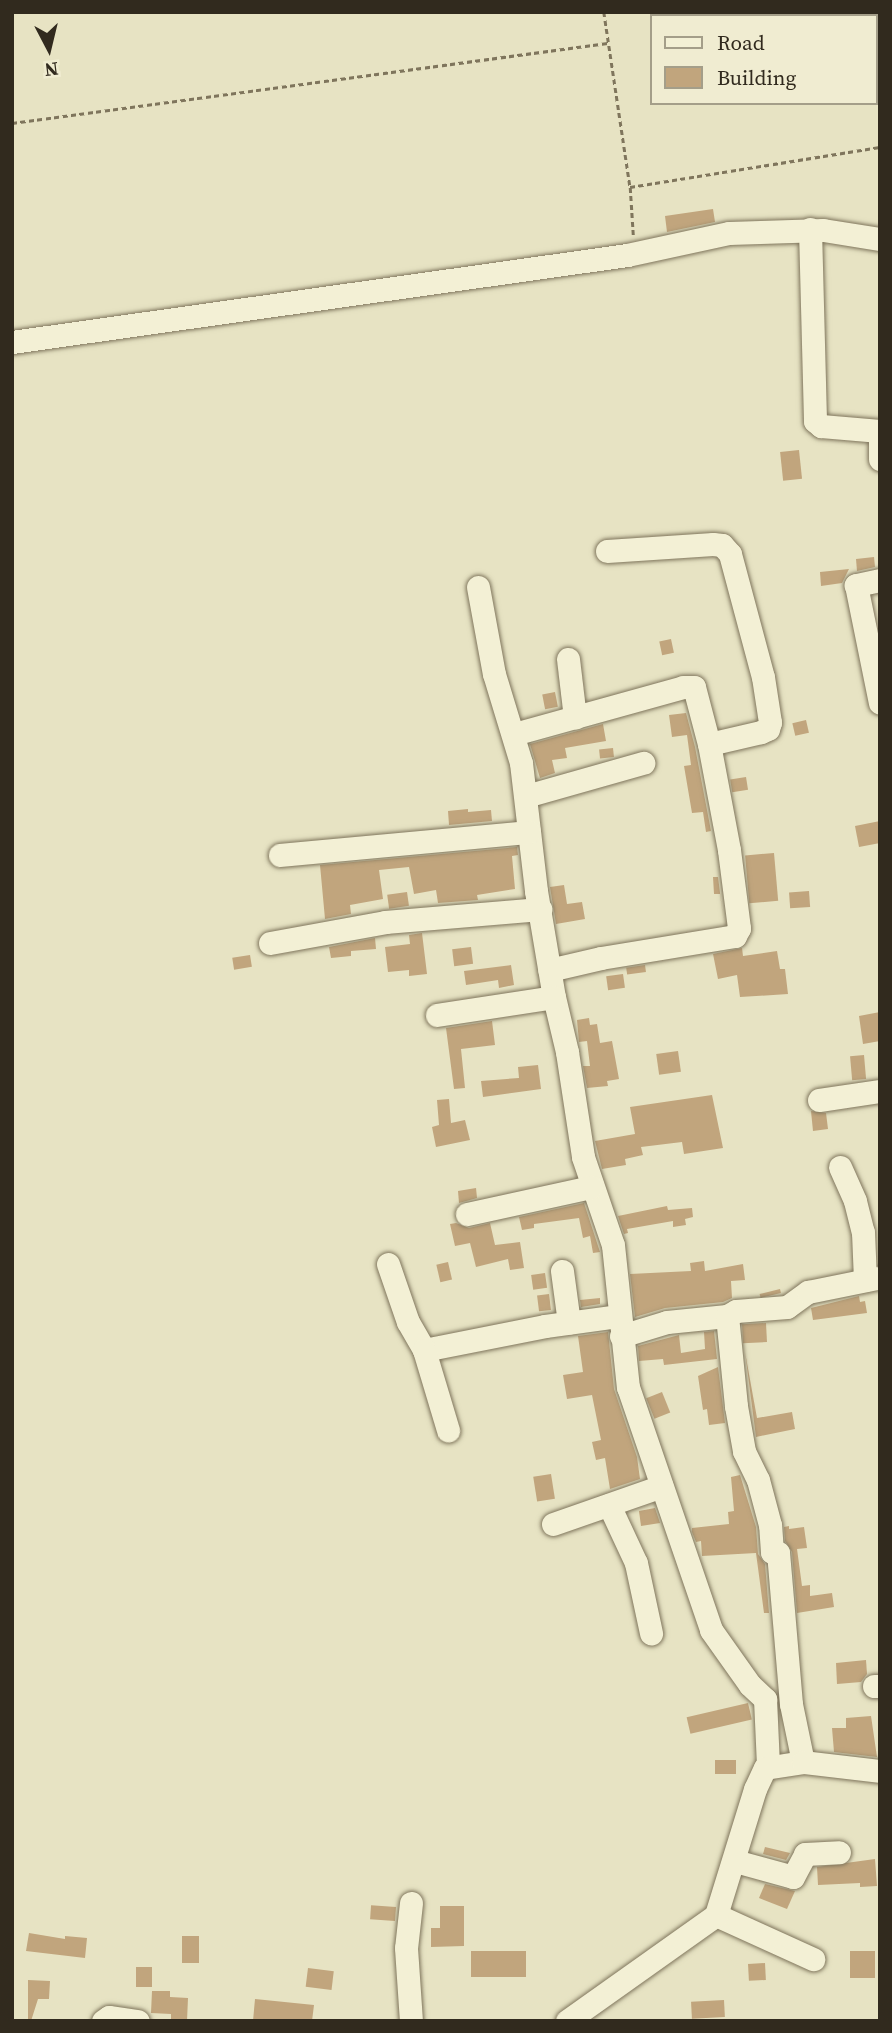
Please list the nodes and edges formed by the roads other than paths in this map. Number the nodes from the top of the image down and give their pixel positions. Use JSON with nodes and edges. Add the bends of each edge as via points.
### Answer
{"nodes":[{"id":1,"x":810,"y":229,"type":"junction"},
{"id":2,"x":880,"y":239,"type":"edge"},
{"id":3,"x":12,"y":342,"type":"edge"},
{"id":4,"x":880,"y":432,"type":"edge"},
{"id":5,"x":880,"y":459,"type":"edge"},
{"id":6,"x":607,"y":551,"type":"dead end"},
{"id":7,"x":880,"y":580,"type":"edge"},
{"id":8,"x":478,"y":587,"type":"dead end"},
{"id":9,"x":568,"y":659,"type":"dead end"},
{"id":10,"x":880,"y":703,"type":"edge"},
{"id":11,"x":575,"y":718,"type":"junction"},
{"id":12,"x":514,"y":733,"type":"junction"},
{"id":13,"x":709,"y":744,"type":"junction"},
{"id":14,"x":643,"y":763,"type":"dead end"},
{"id":15,"x":526,"y":796,"type":"junction"},
{"id":16,"x":529,"y":832,"type":"junction"},
{"id":17,"x":280,"y":855,"type":"dead end"},
{"id":18,"x":540,"y":909,"type":"junction"},
{"id":19,"x":270,"y":943,"type":"dead end"},
{"id":20,"x":549,"y":970,"type":"junction"},
{"id":21,"x":554,"y":997,"type":"junction"},
{"id":22,"x":437,"y":1015,"type":"dead end"},
{"id":23,"x":880,"y":1091,"type":"edge"},
{"id":24,"x":819,"y":1100,"type":"dead end"},
{"id":25,"x":840,"y":1167,"type":"dead end"},
{"id":26,"x":591,"y":1187,"type":"junction"},
{"id":27,"x":467,"y":1214,"type":"dead end"},
{"id":28,"x":388,"y":1265,"type":"dead end"},
{"id":29,"x":562,"y":1271,"type":"dead end"},
{"id":30,"x":727,"y":1316,"type":"junction"},
{"id":31,"x":569,"y":1323,"type":"junction"},
{"id":32,"x":620,"y":1326,"type":"junction"},
{"id":33,"x":424,"y":1350,"type":"junction"},
{"id":34,"x":447,"y":1430,"type":"dead end"},
{"id":35,"x":662,"y":1486,"type":"junction"},
{"id":36,"x":609,"y":1505,"type":"junction"},
{"id":37,"x":553,"y":1524,"type":"dead end"},
{"id":38,"x":650,"y":1633,"type":"dead end"},
{"id":39,"x":803,"y":1762,"type":"junction"},
{"id":40,"x":768,"y":1766,"type":"junction"},
{"id":41,"x":880,"y":1771,"type":"edge"},
{"id":42,"x":839,"y":1852,"type":"dead end"},
{"id":43,"x":735,"y":1861,"type":"junction"},
{"id":44,"x":411,"y":1903,"type":"dead end"},
{"id":45,"x":716,"y":1915,"type":"junction"},
{"id":46,"x":813,"y":1959,"type":"dead end"},
{"id":47,"x":103,"y":2021,"type":"edge"},
{"id":48,"x":138,"y":2021,"type":"edge"},
{"id":49,"x":411,"y":2021,"type":"edge"},
{"id":50,"x":567,"y":2021,"type":"edge"}],
"edges":[{"from":1,"to":2,"type":"street"},
{"from":1,"to":3,"type":"street","via":[[729,233],[632,253]]},
{"from":1,"to":4,"type":"street","via":[[815,421],[821,426]]},
{"from":4,"to":5,"type":"street"},
{"from":6,"to":13,"type":"street","via":[[713,544],[722,545],[730,554],[763,677],[770,722],[761,732]]},
{"from":7,"to":10,"type":"street","via":[[856,585]]},
{"from":8,"to":12,"type":"street","via":[[494,674]]},
{"from":9,"to":11,"type":"street"},
{"from":11,"to":12,"type":"street"},
{"from":11,"to":13,"type":"street","via":[[690,685],[697,691]]},
{"from":12,"to":15,"type":"street"},
{"from":13,"to":20,"type":"street","via":[[729,850],[738,933],[727,939]]},
{"from":14,"to":15,"type":"street"},
{"from":15,"to":16,"type":"street"},
{"from":16,"to":17,"type":"street"},
{"from":16,"to":18,"type":"street"},
{"from":18,"to":19,"type":"street","via":[[385,922]]},
{"from":18,"to":20,"type":"street"},
{"from":20,"to":21,"type":"street"},
{"from":21,"to":22,"type":"street"},
{"from":21,"to":26,"type":"street"},
{"from":23,"to":24,"type":"street"},
{"from":25,"to":30,"type":"street","via":[[855,1201],[871,1279],[808,1292],[787,1307],[736,1311]]},
{"from":26,"to":27,"type":"street"},
{"from":26,"to":32,"type":"street","via":[[612,1245]]},
{"from":28,"to":33,"type":"street","via":[[408,1322]]},
{"from":29,"to":31,"type":"street"},
{"from":30,"to":32,"type":"street"},
{"from":30,"to":39,"type":"street","via":[[744,1451],[758,1480],[772,1552],[778,1553],[791,1704]]},
{"from":31,"to":32,"type":"street"},
{"from":31,"to":33,"type":"street"},
{"from":32,"to":35,"type":"street","via":[[628,1387]]},
{"from":33,"to":34,"type":"street"},
{"from":35,"to":36,"type":"street"},
{"from":35,"to":40,"type":"street","via":[[711,1630],[765,1699]]},
{"from":36,"to":37,"type":"street"},
{"from":36,"to":38,"type":"street","via":[[636,1563]]},
{"from":39,"to":40,"type":"street"},
{"from":39,"to":41,"type":"street"},
{"from":40,"to":43,"type":"street","via":[[755,1789]]},
{"from":42,"to":43,"type":"street","via":[[805,1854],[793,1877]]},
{"from":43,"to":45,"type":"street"},
{"from":44,"to":49,"type":"street","via":[[406,1948]]},
{"from":45,"to":46,"type":"street"},
{"from":45,"to":50,"type":"street"},
{"from":47,"to":48,"type":"street","via":[[109,2017]]}]}
